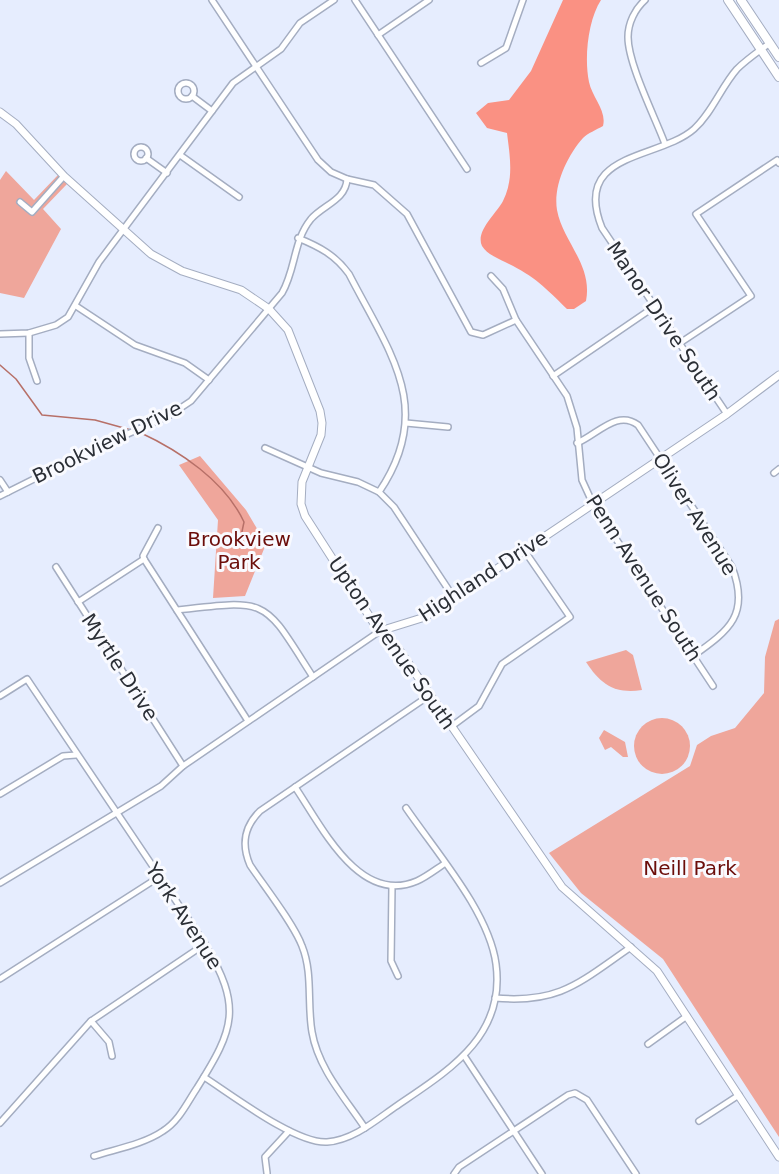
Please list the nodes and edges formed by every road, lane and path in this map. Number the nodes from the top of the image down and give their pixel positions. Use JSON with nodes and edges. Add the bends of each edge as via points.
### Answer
{"nodes":[{"id":1,"x":212,"y":0,"type":"edge"},
{"id":2,"x":334,"y":0,"type":"edge"},
{"id":3,"x":355,"y":0,"type":"edge"},
{"id":4,"x":429,"y":0,"type":"edge"},
{"id":5,"x":523,"y":0,"type":"edge"},
{"id":6,"x":645,"y":0,"type":"edge"},
{"id":7,"x":728,"y":0,"type":"edge"},
{"id":8,"x":741,"y":0,"type":"edge"},
{"id":9,"x":378,"y":35,"type":"junction"},
{"id":10,"x":770,"y":43,"type":"junction"},
{"id":11,"x":761,"y":50,"type":"junction"},
{"id":12,"x":779,"y":57,"type":"edge"},
{"id":13,"x":481,"y":63,"type":"dead end"},
{"id":14,"x":256,"y":66,"type":"junction"},
{"id":15,"x":779,"y":77,"type":"edge"},
{"id":16,"x":192,"y":96,"type":"dead end"},
{"id":17,"x":212,"y":111,"type":"junction"},
{"id":18,"x":0,"y":112,"type":"edge"},
{"id":19,"x":665,"y":144,"type":"junction"},
{"id":20,"x":180,"y":155,"type":"junction"},
{"id":21,"x":146,"y":158,"type":"dead end"},
{"id":22,"x":779,"y":163,"type":"edge"},
{"id":23,"x":467,"y":169,"type":"dead end"},
{"id":24,"x":167,"y":173,"type":"junction"},
{"id":25,"x":64,"y":176,"type":"junction"},
{"id":26,"x":347,"y":179,"type":"junction"},
{"id":27,"x":239,"y":197,"type":"dead end"},
{"id":28,"x":20,"y":202,"type":"dead end"},
{"id":29,"x":124,"y":231,"type":"junction"},
{"id":30,"x":298,"y":238,"type":"junction"},
{"id":31,"x":491,"y":276,"type":"dead end"},
{"id":32,"x":76,"y":306,"type":"junction"},
{"id":33,"x":654,"y":307,"type":"junction"},
{"id":34,"x":269,"y":309,"type":"junction"},
{"id":35,"x":516,"y":320,"type":"junction"},
{"id":36,"x":29,"y":333,"type":"junction"},
{"id":37,"x":0,"y":334,"type":"edge"},
{"id":38,"x":680,"y":343,"type":"junction"},
{"id":39,"x":779,"y":375,"type":"edge"},
{"id":40,"x":553,"y":376,"type":"junction"},
{"id":41,"x":209,"y":380,"type":"junction"},
{"id":42,"x":37,"y":381,"type":"dead end"},
{"id":43,"x":727,"y":414,"type":"junction"},
{"id":44,"x":406,"y":423,"type":"junction"},
{"id":45,"x":448,"y":427,"type":"dead end"},
{"id":46,"x":578,"y":443,"type":"junction"},
{"id":47,"x":265,"y":448,"type":"dead end"},
{"id":48,"x":661,"y":458,"type":"junction"},
{"id":49,"x":307,"y":468,"type":"junction"},
{"id":50,"x":0,"y":480,"type":"edge"},
{"id":51,"x":8,"y":492,"type":"junction"},
{"id":52,"x":379,"y":492,"type":"junction"},
{"id":53,"x":0,"y":496,"type":"edge"},
{"id":54,"x":593,"y":504,"type":"junction"},
{"id":55,"x":158,"y":528,"type":"dead end"},
{"id":56,"x":524,"y":550,"type":"junction"},
{"id":57,"x":144,"y":559,"type":"junction"},
{"id":58,"x":56,"y":567,"type":"dead end"},
{"id":59,"x":454,"y":598,"type":"junction"},
{"id":60,"x":78,"y":602,"type":"junction"},
{"id":61,"x":177,"y":610,"type":"junction"},
{"id":62,"x":380,"y":631,"type":"junction"},
{"id":63,"x":693,"y":656,"type":"junction"},
{"id":64,"x":313,"y":677,"type":"junction"},
{"id":65,"x":713,"y":686,"type":"dead end"},
{"id":66,"x":430,"y":695,"type":"junction"},
{"id":67,"x":0,"y":696,"type":"edge"},
{"id":68,"x":248,"y":721,"type":"junction"},
{"id":69,"x":452,"y":726,"type":"junction"},
{"id":70,"x":76,"y":755,"type":"junction"},
{"id":71,"x":183,"y":766,"type":"junction"},
{"id":72,"x":295,"y":788,"type":"junction"},
{"id":73,"x":0,"y":794,"type":"edge"},
{"id":74,"x":406,"y":808,"type":"dead end"},
{"id":75,"x":116,"y":813,"type":"junction"},
{"id":76,"x":444,"y":864,"type":"junction"},
{"id":77,"x":159,"y":877,"type":"junction"},
{"id":78,"x":0,"y":882,"type":"edge"},
{"id":79,"x":392,"y":886,"type":"junction"},
{"id":80,"x":205,"y":944,"type":"junction"},
{"id":81,"x":631,"y":947,"type":"junction"},
{"id":82,"x":398,"y":976,"type":"dead end"},
{"id":83,"x":0,"y":979,"type":"edge"},
{"id":84,"x":495,"y":998,"type":"junction"},
{"id":85,"x":687,"y":1016,"type":"junction"},
{"id":86,"x":90,"y":1021,"type":"junction"},
{"id":87,"x":648,"y":1044,"type":"dead end"},
{"id":88,"x":112,"y":1056,"type":"dead end"},
{"id":89,"x":465,"y":1057,"type":"junction"},
{"id":90,"x":204,"y":1077,"type":"junction"},
{"id":91,"x":739,"y":1095,"type":"junction"},
{"id":92,"x":699,"y":1121,"type":"dead end"},
{"id":93,"x":0,"y":1123,"type":"edge"},
{"id":94,"x":365,"y":1128,"type":"junction"},
{"id":95,"x":289,"y":1131,"type":"junction"},
{"id":96,"x":513,"y":1131,"type":"junction"},
{"id":97,"x":94,"y":1156,"type":"dead end"},
{"id":98,"x":779,"y":1157,"type":"edge"},
{"id":99,"x":267,"y":1173,"type":"edge"},
{"id":100,"x":454,"y":1174,"type":"edge"},
{"id":101,"x":542,"y":1174,"type":"edge"},
{"id":102,"x":636,"y":1174,"type":"edge"}],
"edges":[{"from":1,"to":14,"type":"street"},
{"from":2,"to":14,"type":"street","via":[[300,23],[281,49]]},
{"from":3,"to":9,"type":"street"},
{"from":4,"to":9,"type":"street"},
{"from":5,"to":13,"type":"street","via":[[506,48]]},
{"from":6,"to":19,"type":"street","via":[[630,23],[630,50]]},
{"from":7,"to":11,"type":"main road"},
{"from":8,"to":10,"type":"main road"},
{"from":9,"to":23,"type":"street"},
{"from":10,"to":11,"type":"street"},
{"from":10,"to":12,"type":"main road"},
{"from":11,"to":15,"type":"main road"},
{"from":11,"to":19,"type":"street","via":[[736,70],[695,128]]},
{"from":14,"to":17,"type":"street","via":[[233,83]]},
{"from":14,"to":26,"type":"street","via":[[318,160]]},
{"from":16,"to":17,"type":"street"},
{"from":17,"to":20,"type":"street"},
{"from":18,"to":25,"type":"street","name":"Upton Avenue South"},
{"from":19,"to":33,"type":"street","name":"Manor Drive South","via":[[614,166],[601,182],[596,201],[602,228]]},
{"from":20,"to":24,"type":"street"},
{"from":20,"to":27,"type":"street"},
{"from":21,"to":24,"type":"street"},
{"from":22,"to":38,"type":"street","via":[[777,160],[696,214],[751,296]]},
{"from":24,"to":29,"type":"street"},
{"from":25,"to":28,"type":"street","via":[[32,212]]},
{"from":25,"to":29,"type":"street","name":"Upton Avenue South"},
{"from":26,"to":30,"type":"street","name":"Brookview Drive","via":[[347,187],[312,218]]},
{"from":26,"to":35,"type":"street","via":[[374,185],[407,213],[471,333],[483,335]]},
{"from":29,"to":32,"type":"street","via":[[99,262]]},
{"from":29,"to":34,"type":"street","name":"Upton Avenue South","via":[[165,264],[241,290]]},
{"from":30,"to":34,"type":"street","name":"Brookview Drive","via":[[289,280]]},
{"from":30,"to":44,"type":"street","via":[[330,253],[349,274],[399,371]]},
{"from":31,"to":35,"type":"street","name":"Penn Avenue South","via":[[503,289]]},
{"from":32,"to":36,"type":"street","via":[[56,326]]},
{"from":32,"to":41,"type":"street","via":[[135,345],[186,363]]},
{"from":33,"to":38,"type":"street","name":"Manor Drive South"},
{"from":33,"to":40,"type":"street"},
{"from":34,"to":41,"type":"street","name":"Brookview Drive"},
{"from":34,"to":49,"type":"street","name":"Upton Avenue South","via":[[288,330],[320,411],[321,435]]},
{"from":35,"to":40,"type":"street","name":"Penn Avenue South"},
{"from":36,"to":37,"type":"street"},
{"from":36,"to":42,"type":"street","via":[[29,358]]},
{"from":38,"to":43,"type":"street","name":"Manor Drive South"},
{"from":39,"to":43,"type":"street","name":"Highland Drive"},
{"from":40,"to":46,"type":"street","name":"Penn Avenue South","via":[[573,412]]},
{"from":41,"to":51,"type":"street","name":"Brookview Drive","via":[[191,401],[170,415]]},
{"from":43,"to":48,"type":"street","name":"Highland Drive"},
{"from":44,"to":45,"type":"street"},
{"from":44,"to":52,"type":"street","via":[[398,460]]},
{"from":46,"to":48,"type":"street","name":"Oliver Avenue","via":[[625,418],[638,425]]},
{"from":46,"to":54,"type":"street","name":"Penn Avenue South","via":[[582,480]]},
{"from":47,"to":49,"type":"street"},
{"from":48,"to":54,"type":"street","name":"Highland Drive"},
{"from":48,"to":63,"type":"street","name":"Oliver Avenue","via":[[732,567],[740,586],[739,607],[731,625]]},
{"from":49,"to":52,"type":"street"},
{"from":49,"to":62,"type":"street","name":"Upton Avenue South","via":[[300,493],[305,516]]},
{"from":50,"to":51,"type":"street"},
{"from":51,"to":53,"type":"street","name":"Brookview Drive"},
{"from":52,"to":59,"type":"street","via":[[394,507]]},
{"from":54,"to":56,"type":"street","name":"Highland Drive"},
{"from":54,"to":63,"type":"street","name":"Penn Avenue South"},
{"from":55,"to":57,"type":"street","via":[[142,556]]},
{"from":56,"to":59,"type":"street","name":"Highland Drive"},
{"from":56,"to":69,"type":"street","via":[[570,617],[502,664],[479,706]]},
{"from":57,"to":60,"type":"street"},
{"from":57,"to":61,"type":"street"},
{"from":58,"to":60,"type":"street","name":"Myrtle Drive"},
{"from":59,"to":62,"type":"street","name":"Highland Drive","via":[[425,617]]},
{"from":60,"to":71,"type":"street","name":"Myrtle Drive"},
{"from":61,"to":64,"type":"street","via":[[238,603],[261,608],[278,622]]},
{"from":61,"to":68,"type":"street"},
{"from":62,"to":64,"type":"street","name":"Highland Drive"},
{"from":62,"to":66,"type":"street","name":"Upton Avenue South","via":[[398,648]]},
{"from":63,"to":65,"type":"street","name":"Penn Avenue South"},
{"from":64,"to":68,"type":"street","name":"Highland Drive"},
{"from":66,"to":69,"type":"street","name":"Upton Avenue South"},
{"from":66,"to":72,"type":"street"},
{"from":67,"to":70,"type":"street","name":"York Avenue","via":[[27,679]]},
{"from":68,"to":71,"type":"street","name":"Highland Drive"},
{"from":69,"to":81,"type":"street","name":"Upton Avenue South","via":[[562,887]]},
{"from":70,"to":73,"type":"street","via":[[63,756]]},
{"from":70,"to":75,"type":"street","name":"York Avenue"},
{"from":71,"to":75,"type":"street","name":"Highland Drive","via":[[160,786]]},
{"from":72,"to":79,"type":"street","via":[[351,868],[370,881]]},
{"from":72,"to":94,"type":"street","via":[[252,819],[245,835],[244,852],[302,944],[309,968],[316,1050]]},
{"from":74,"to":76,"type":"street"},
{"from":75,"to":77,"type":"street","name":"York Avenue"},
{"from":75,"to":78,"type":"street","name":"Highland Drive"},
{"from":76,"to":79,"type":"street","via":[[417,881]]},
{"from":76,"to":84,"type":"street","via":[[490,937],[496,966]]},
{"from":77,"to":80,"type":"street","name":"York Avenue"},
{"from":77,"to":83,"type":"street"},
{"from":79,"to":82,"type":"street","via":[[391,961]]},
{"from":80,"to":86,"type":"street"},
{"from":80,"to":90,"type":"street","name":"York Avenue","via":[[223,975],[229,1010],[224,1042]]},
{"from":81,"to":84,"type":"street","via":[[554,995],[526,1001]]},
{"from":81,"to":85,"type":"street","name":"Upton Avenue South","via":[[657,971]]},
{"from":84,"to":89,"type":"street","via":[[484,1029]]},
{"from":85,"to":87,"type":"street"},
{"from":85,"to":91,"type":"street","name":"Upton Avenue South"},
{"from":86,"to":88,"type":"street","via":[[109,1042]]},
{"from":86,"to":93,"type":"street"},
{"from":89,"to":94,"type":"street"},
{"from":89,"to":96,"type":"street"},
{"from":90,"to":95,"type":"street"},
{"from":90,"to":97,"type":"street","name":"York Avenue","via":[[179,1116],[164,1130]]},
{"from":91,"to":92,"type":"street"},
{"from":91,"to":98,"type":"street","name":"Upton Avenue South"},
{"from":94,"to":95,"type":"street","via":[[327,1142]]},
{"from":95,"to":99,"type":"street","via":[[265,1157]]},
{"from":96,"to":100,"type":"street"},
{"from":96,"to":101,"type":"street"},
{"from":96,"to":102,"type":"street","via":[[568,1095],[582,1095]]}]}
